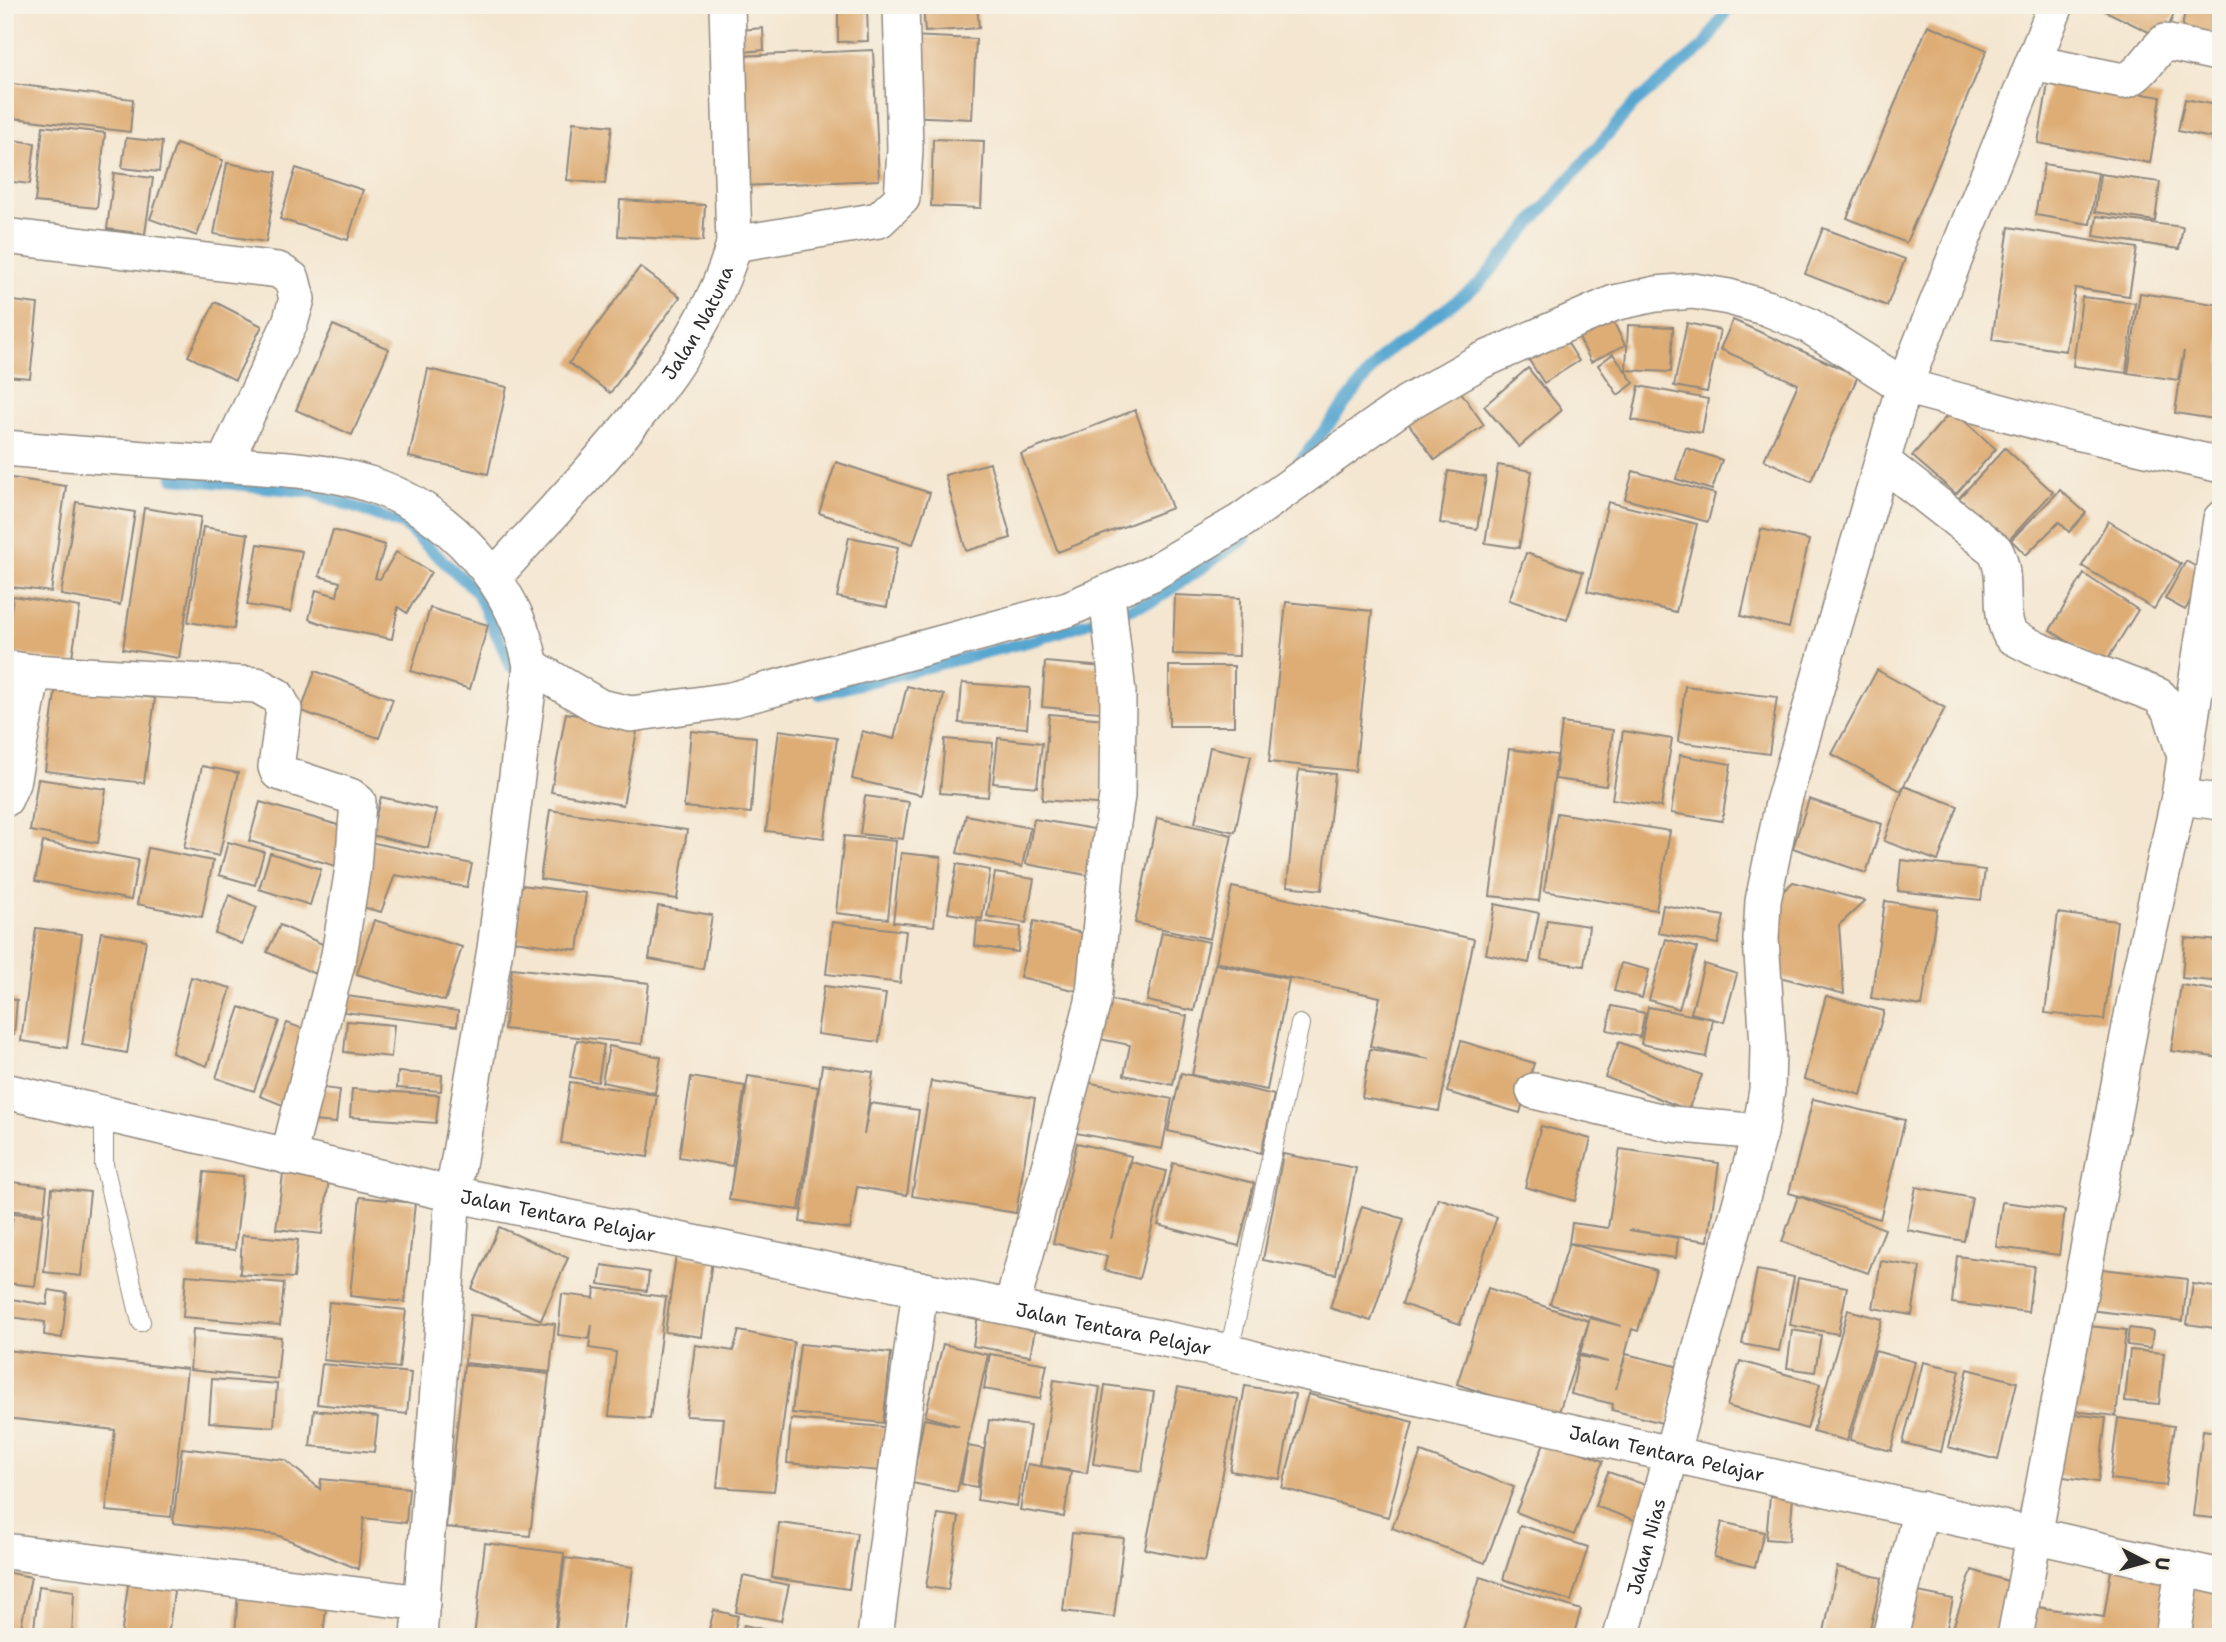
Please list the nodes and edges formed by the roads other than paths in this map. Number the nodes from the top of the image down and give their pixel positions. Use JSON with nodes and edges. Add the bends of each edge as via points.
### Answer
{"nodes":[{"id":1,"x":727,"y":5,"type":"edge"},
{"id":2,"x":901,"y":5,"type":"edge"},
{"id":3,"x":2056,"y":5,"type":"edge"},
{"id":4,"x":2221,"y":54,"type":"edge"},
{"id":5,"x":2033,"y":63,"type":"junction"},
{"id":6,"x":5,"y":236,"type":"edge"},
{"id":7,"x":734,"y":244,"type":"junction"},
{"id":8,"x":1904,"y":386,"type":"junction"},
{"id":9,"x":5,"y":448,"type":"edge"},
{"id":10,"x":1883,"y":462,"type":"junction"},
{"id":11,"x":224,"y":464,"type":"junction"},
{"id":12,"x":2221,"y":465,"type":"edge"},
{"id":13,"x":2221,"y":519,"type":"edge"},
{"id":14,"x":494,"y":577,"type":"junction"},
{"id":15,"x":1107,"y":595,"type":"junction"},
{"id":16,"x":531,"y":666,"type":"junction"},
{"id":17,"x":19,"y":670,"type":"edge"},
{"id":18,"x":2185,"y":756,"type":"junction"},
{"id":19,"x":8,"y":788,"type":"edge"},
{"id":20,"x":2179,"y":797,"type":"junction"},
{"id":21,"x":2221,"y":802,"type":"edge"},
{"id":22,"x":1300,"y":1024,"type":"dead end"},
{"id":23,"x":5,"y":1091,"type":"edge"},
{"id":24,"x":1534,"y":1091,"type":"dead end"},
{"id":25,"x":104,"y":1114,"type":"junction"},
{"id":26,"x":1760,"y":1132,"type":"junction"},
{"id":27,"x":288,"y":1157,"type":"junction"},
{"id":28,"x":453,"y":1194,"type":"junction"},
{"id":29,"x":920,"y":1289,"type":"junction"},
{"id":30,"x":1012,"y":1307,"type":"junction"},
{"id":31,"x":141,"y":1322,"type":"dead end"},
{"id":32,"x":1229,"y":1352,"type":"junction"},
{"id":33,"x":1673,"y":1454,"type":"junction"},
{"id":34,"x":1921,"y":1510,"type":"junction"},
{"id":35,"x":2036,"y":1534,"type":"junction"},
{"id":36,"x":5,"y":1551,"type":"edge"},
{"id":37,"x":2183,"y":1568,"type":"junction"},
{"id":38,"x":2221,"y":1577,"type":"edge"},
{"id":39,"x":421,"y":1620,"type":"edge"},
{"id":40,"x":875,"y":1637,"type":"edge"},
{"id":41,"x":1621,"y":1637,"type":"edge"},
{"id":42,"x":1890,"y":1637,"type":"edge"},
{"id":43,"x":2015,"y":1637,"type":"edge"},
{"id":44,"x":2173,"y":1637,"type":"edge"}],
"edges":[{"from":1,"to":7,"type":"street","name":"Jalan Natuna"},
{"from":2,"to":7,"type":"street","via":[[902,198],[879,220]]},
{"from":3,"to":5,"type":"street","name":"Jalan Nias"},
{"from":4,"to":5,"type":"street","via":[[2165,42],[2136,75],[2123,81]]},
{"from":5,"to":8,"type":"street","name":"Jalan Nias"},
{"from":6,"to":11,"type":"street","via":[[278,270],[292,279],[297,299],[290,323]]},
{"from":7,"to":14,"type":"street","name":"Jalan Natuna","via":[[724,279],[700,325],[641,409]]},
{"from":8,"to":10,"type":"street","name":"Jalan Nias"},
{"from":8,"to":12,"type":"street"},
{"from":8,"to":15,"type":"street","via":[[1808,325],[1768,308],[1693,291],[1614,303],[1481,361],[1407,403],[1241,521]]},
{"from":9,"to":11,"type":"street"},
{"from":10,"to":18,"type":"street","via":[[1995,550],[2002,563],[2004,617],[2011,636],[2159,696],[2171,712]]},
{"from":10,"to":26,"type":"street","name":"Jalan Nias","via":[[1770,856],[1761,939],[1768,1045]]},
{"from":11,"to":14,"type":"street","via":[[338,476],[399,496],[437,521]]},
{"from":13,"to":18,"type":"street"},
{"from":14,"to":16,"type":"street","via":[[514,611]]},
{"from":15,"to":16,"type":"street","via":[[731,700],[631,714],[600,707]]},
{"from":15,"to":30,"type":"street","via":[[1118,693],[1117,796],[1093,1002]]},
{"from":16,"to":28,"type":"street","via":[[495,949]]},
{"from":17,"to":19,"type":"street"},
{"from":17,"to":27,"type":"street","via":[[257,685],[277,696],[284,709],[278,772],[358,802],[339,954]]},
{"from":18,"to":20,"type":"street"},
{"from":20,"to":21,"type":"street"},
{"from":20,"to":35,"type":"street","via":[[2139,982]]},
{"from":22,"to":32,"type":"lane"},
{"from":23,"to":25,"type":"street","name":"Jalan Tentara Pelajar"},
{"from":24,"to":26,"type":"street","via":[[1672,1124]]},
{"from":25,"to":27,"type":"street","name":"Jalan Tentara Pelajar"},
{"from":25,"to":31,"type":"lane","via":[[104,1165]]},
{"from":26,"to":33,"type":"street","name":"Jalan Nias"},
{"from":27,"to":28,"type":"street","name":"Jalan Tentara Pelajar"},
{"from":28,"to":29,"type":"street","name":"Jalan Tentara Pelajar"},
{"from":28,"to":39,"type":"street"},
{"from":29,"to":30,"type":"street","name":"Jalan Tentara Pelajar"},
{"from":29,"to":40,"type":"street"},
{"from":30,"to":32,"type":"street","name":"Jalan Tentara Pelajar"},
{"from":32,"to":33,"type":"street","name":"Jalan Tentara Pelajar"},
{"from":33,"to":34,"type":"street","name":"Jalan Tentara Pelajar"},
{"from":33,"to":41,"type":"street","name":"Jalan Nias"},
{"from":34,"to":35,"type":"street","name":"Jalan Tentara Pelajar"},
{"from":34,"to":42,"type":"street"},
{"from":35,"to":37,"type":"street","name":"Jalan Tentara Pelajar"},
{"from":35,"to":43,"type":"street"},
{"from":36,"to":39,"type":"street"},
{"from":37,"to":38,"type":"street","name":"Jalan Tentara Pelajar"},
{"from":37,"to":44,"type":"street"}]}
